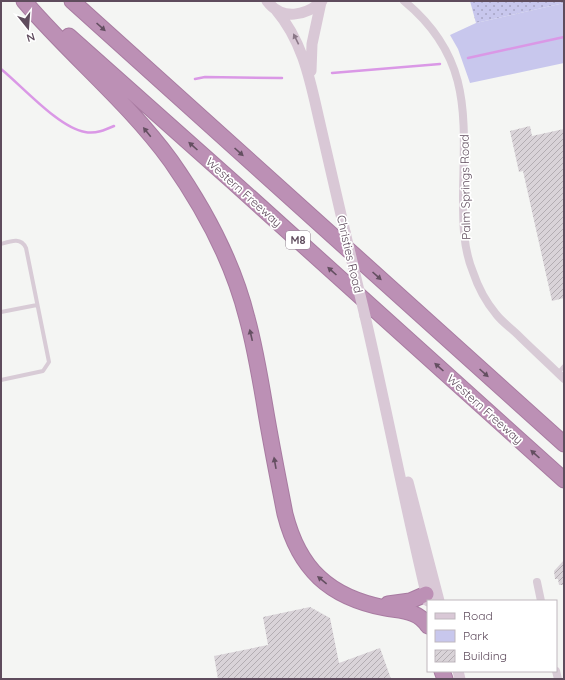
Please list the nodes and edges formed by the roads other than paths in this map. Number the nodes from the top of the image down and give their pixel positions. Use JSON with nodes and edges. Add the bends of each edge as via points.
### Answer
{"nodes":[{"id":1,"x":24,"y":1,"type":"edge"},
{"id":2,"x":30,"y":1,"type":"edge"},
{"id":3,"x":72,"y":1,"type":"edge"},
{"id":4,"x":267,"y":1,"type":"edge"},
{"id":5,"x":404,"y":1,"type":"edge"},
{"id":6,"x":321,"y":2,"type":"edge"},
{"id":7,"x":276,"y":10,"type":"junction"},
{"id":8,"x":312,"y":89,"type":"junction"},
{"id":9,"x":1,"y":244,"type":"edge"},
{"id":10,"x":37,"y":305,"type":"junction"},
{"id":11,"x":1,"y":312,"type":"edge"},
{"id":12,"x":564,"y":366,"type":"edge"},
{"id":13,"x":561,"y":376,"type":"edge"},
{"id":14,"x":1,"y":380,"type":"edge"},
{"id":15,"x":388,"y":418,"type":"junction"},
{"id":16,"x":564,"y":444,"type":"edge"},
{"id":17,"x":564,"y":480,"type":"edge"},
{"id":18,"x":537,"y":582,"type":"dead end"},
{"id":19,"x":431,"y":599,"type":"edge"},
{"id":20,"x":541,"y":600,"type":"edge"},
{"id":21,"x":369,"y":604,"type":"junction"},
{"id":22,"x":427,"y":625,"type":"edge"}],
"edges":[{"from":21,"to":1,"type":"highway","one_way":true,"via":[[323,582],[306,563],[292,538],[285,514],[247,318],[236,282],[193,195],[139,122]]},
{"from":17,"to":2,"type":"highway","name":"Western Freeway","number":"M8","one_way":true},
{"from":3,"to":16,"type":"highway","number":"M8","one_way":true},
{"from":4,"to":7,"type":"main road","name":"Christies Road"},
{"from":5,"to":13,"type":"street","name":"Palm Springs Road","via":[[418,12],[434,31],[448,53],[459,80],[464,118],[463,222],[472,271],[482,294],[496,315]]},
{"from":6,"to":7,"type":"main road","via":[[306,13]]},
{"from":6,"to":8,"type":"main road","name":"Christies Road","via":[[310,61]]},
{"from":8,"to":7,"type":"main road","name":"Christies Road","one_way":true,"via":[[299,46],[286,20]]},
{"from":8,"to":15,"type":"main road","name":"Christies Road","bridge":true},
{"from":9,"to":10,"type":"lane","via":[[19,241],[24,243]]},
{"from":10,"to":11,"type":"lane"},
{"from":10,"to":14,"type":"lane","via":[[47,367],[43,371]]},
{"from":12,"to":13,"type":"lane"},
{"from":15,"to":19,"type":"main road","name":"Christies Road","via":[[409,520]]},
{"from":15,"to":19,"type":"main road","name":"Christies Road","via":[[414,503]]},
{"from":18,"to":20,"type":"street"},
{"from":19,"to":21,"type":"highway"},
{"from":21,"to":22,"type":"highway","via":[[418,615]]}]}
